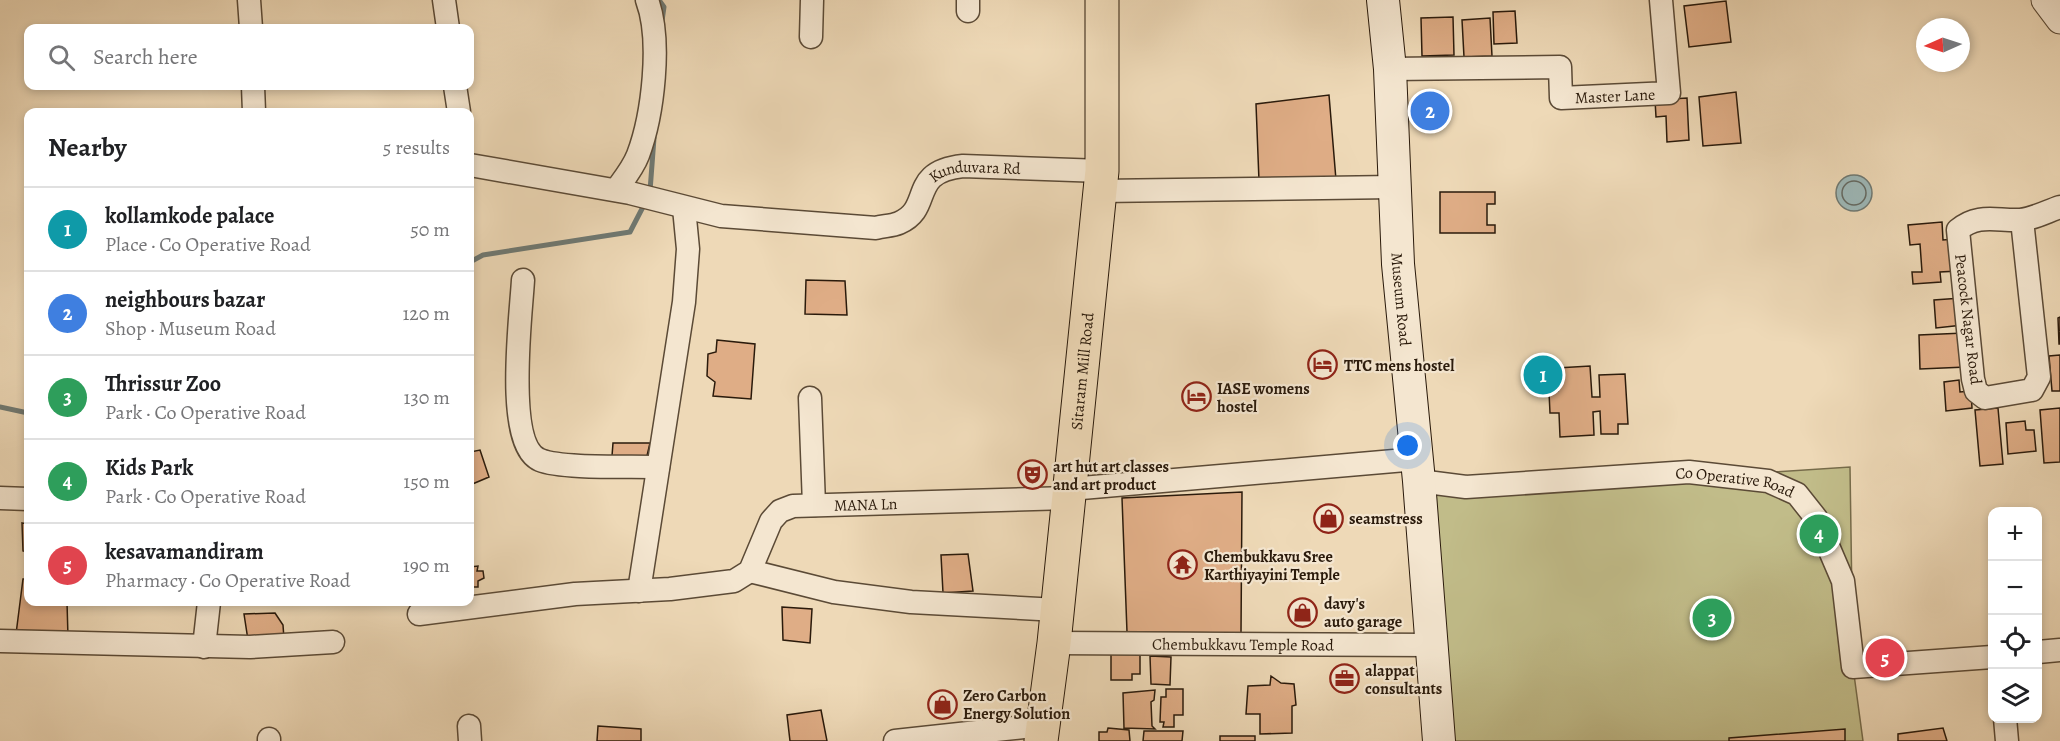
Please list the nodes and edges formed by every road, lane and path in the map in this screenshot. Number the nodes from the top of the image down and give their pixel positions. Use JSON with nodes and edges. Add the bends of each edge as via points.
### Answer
{"nodes":[{"id":1,"x":249,"y":0,"type":"edge"},
{"id":2,"x":444,"y":0,"type":"edge"},
{"id":3,"x":647,"y":0,"type":"edge"},
{"id":4,"x":812,"y":0,"type":"edge"},
{"id":5,"x":1102,"y":0,"type":"edge"},
{"id":6,"x":1383,"y":0,"type":"edge"},
{"id":7,"x":1661,"y":0,"type":"edge"},
{"id":8,"x":2045,"y":0,"type":"edge"},
{"id":9,"x":2060,"y":20,"type":"edge"},
{"id":10,"x":251,"y":24,"type":"edge"},
{"id":11,"x":447,"y":24,"type":"edge"},
{"id":12,"x":812,"y":37,"type":"dead end"},
{"id":13,"x":1390,"y":69,"type":"junction"},
{"id":14,"x":253,"y":90,"type":"edge"},
{"id":15,"x":456,"y":90,"type":"edge"},
{"id":16,"x":254,"y":108,"type":"edge"},
{"id":17,"x":458,"y":108,"type":"edge"},
{"id":18,"x":474,"y":166,"type":"edge"},
{"id":19,"x":1101,"y":181,"type":"junction"},
{"id":20,"x":1393,"y":187,"type":"junction"},
{"id":21,"x":623,"y":192,"type":"junction"},
{"id":22,"x":2060,"y":207,"type":"edge"},
{"id":23,"x":684,"y":208,"type":"junction"},
{"id":24,"x":2022,"y":220,"type":"junction"},
{"id":25,"x":523,"y":280,"type":"dead end"},
{"id":26,"x":810,"y":398,"type":"dead end"},
{"id":27,"x":658,"y":467,"type":"junction"},
{"id":28,"x":1418,"y":470,"type":"junction"},
{"id":29,"x":1069,"y":494,"type":"junction"},
{"id":30,"x":0,"y":498,"type":"edge"},
{"id":31,"x":24,"y":499,"type":"edge"},
{"id":32,"x":814,"y":505,"type":"junction"},
{"id":33,"x":750,"y":571,"type":"junction"},
{"id":34,"x":639,"y":591,"type":"junction"},
{"id":35,"x":209,"y":606,"type":"edge"},
{"id":36,"x":1058,"y":610,"type":"junction"},
{"id":37,"x":419,"y":614,"type":"dead end"},
{"id":38,"x":0,"y":641,"type":"edge"},
{"id":39,"x":333,"y":642,"type":"dead end"},
{"id":40,"x":1054,"y":643,"type":"junction"},
{"id":41,"x":1431,"y":645,"type":"junction"},
{"id":42,"x":204,"y":647,"type":"junction"},
{"id":43,"x":2060,"y":650,"type":"edge"},
{"id":44,"x":2042,"y":652,"type":"edge"},
{"id":45,"x":1988,"y":657,"type":"edge"},
{"id":46,"x":2005,"y":723,"type":"edge"},
{"id":47,"x":1041,"y":733,"type":"edge"},
{"id":48,"x":895,"y":741,"type":"edge"},
{"id":49,"x":1439,"y":741,"type":"edge"},
{"id":50,"x":2007,"y":741,"type":"edge"}],
"edges":[{"from":1,"to":10,"type":"street"},
{"from":2,"to":11,"type":"street"},
{"from":3,"to":21,"type":"street","via":[[656,38],[646,124]]},
{"from":4,"to":12,"type":"street"},
{"from":5,"to":19,"type":"main road","name":"Sitaram Mill Road"},
{"from":6,"to":13,"type":"main road","name":"Museum Road"},
{"from":7,"to":13,"type":"street","name":"Master Lane","via":[[1669,93],[1562,98],[1560,67]]},
{"from":8,"to":9,"type":"street"},
{"from":13,"to":20,"type":"main road","name":"Museum Road"},
{"from":14,"to":16,"type":"street"},
{"from":15,"to":17,"type":"street"},
{"from":18,"to":21,"type":"street"},
{"from":19,"to":20,"type":"street","name":"Kunduvara Rd"},
{"from":19,"to":23,"type":"street","name":"Kunduvara Rd","via":[[963,166],[942,168],[930,176],[912,213],[900,222],[876,228],[720,216]]},
{"from":19,"to":29,"type":"main road","name":"Sitaram Mill Road"},
{"from":20,"to":28,"type":"main road","name":"Museum Road"},
{"from":21,"to":23,"type":"street"},
{"from":22,"to":24,"type":"street","name":"Peacock Nagar Road"},
{"from":23,"to":27,"type":"street","via":[[688,249],[684,302]]},
{"from":24,"to":24,"type":"street","name":"Peacock Nagar Road","via":[[1983,217],[1958,230],[1973,379],[1976,391],[1985,398],[2032,390],[2039,377]]},
{"from":25,"to":27,"type":"street","via":[[517,390],[521,435],[527,451],[540,460],[561,464]]},
{"from":26,"to":32,"type":"street"},
{"from":27,"to":34,"type":"street"},
{"from":28,"to":29,"type":"street","name":"MANA Ln"},
{"from":28,"to":41,"type":"main road","name":"Museum Road"},
{"from":28,"to":45,"type":"street","name":"Co Operative Road","via":[[1466,487],[1689,472],[1768,481],[1797,494],[1816,518],[1843,581],[1853,667]]},
{"from":29,"to":32,"type":"street","name":"MANA Ln"},
{"from":29,"to":36,"type":"main road","name":"Sitaram Mill Road"},
{"from":30,"to":31,"type":"street"},
{"from":32,"to":33,"type":"street","name":"MANA Ln","via":[[780,511],[771,521]]},
{"from":33,"to":34,"type":"street","via":[[734,581]]},
{"from":33,"to":36,"type":"street","via":[[834,592]]},
{"from":34,"to":37,"type":"street","via":[[575,594]]},
{"from":35,"to":42,"type":"street"},
{"from":36,"to":40,"type":"main road","name":"Sitaram Mill Road"},
{"from":38,"to":42,"type":"street"},
{"from":39,"to":42,"type":"street"},
{"from":40,"to":41,"type":"street","name":"Chembukkavu Temple Road"},
{"from":40,"to":47,"type":"main road","name":"Sitaram Mill Road"},
{"from":41,"to":49,"type":"main road","name":"Museum Road"},
{"from":43,"to":44,"type":"street"},
{"from":46,"to":50,"type":"street"},
{"from":47,"to":48,"type":"street"}]}
